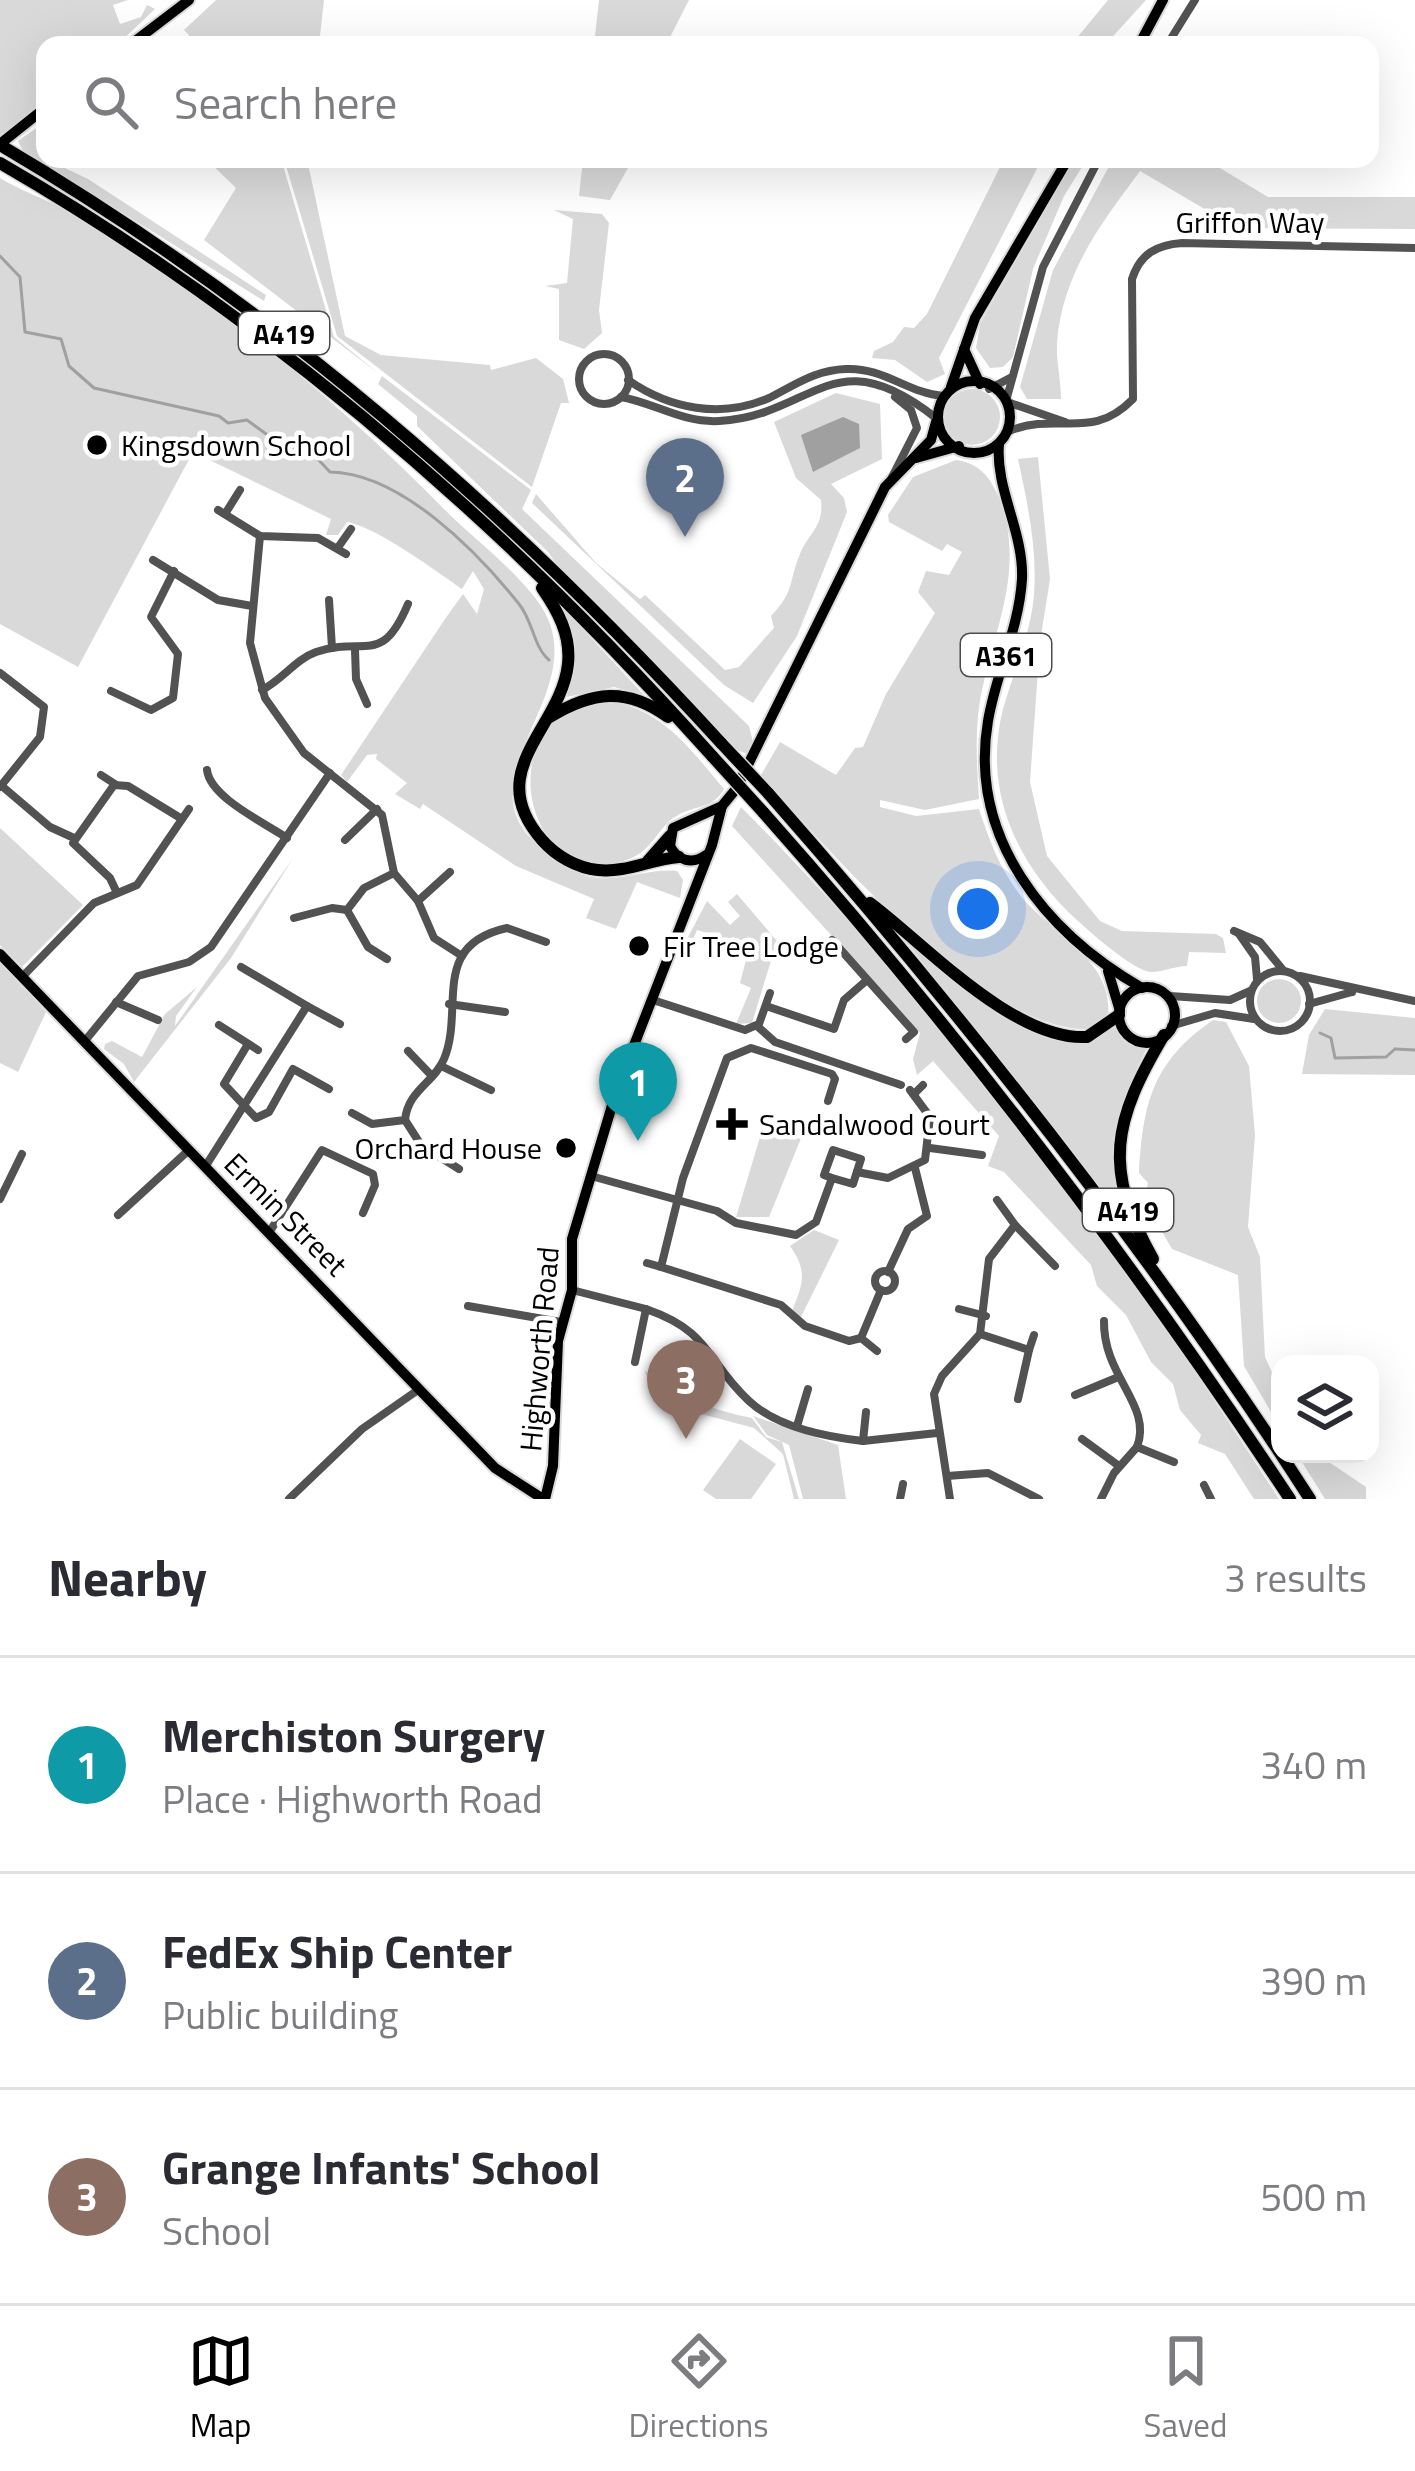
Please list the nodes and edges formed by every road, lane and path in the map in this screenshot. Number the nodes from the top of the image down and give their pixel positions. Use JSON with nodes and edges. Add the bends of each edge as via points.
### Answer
{"nodes":[{"id":1,"x":189,"y":0,"type":"edge"},
{"id":2,"x":1163,"y":0,"type":"edge"},
{"id":3,"x":1195,"y":0,"type":"edge"},
{"id":4,"x":142,"y":36,"type":"edge"},
{"id":5,"x":1144,"y":36,"type":"edge"},
{"id":6,"x":1173,"y":36,"type":"edge"},
{"id":7,"x":36,"y":115,"type":"edge"},
{"id":8,"x":0,"y":145,"type":"edge"},
{"id":9,"x":0,"y":163,"type":"edge"},
{"id":10,"x":36,"y":167,"type":"edge"},
{"id":11,"x":38,"y":168,"type":"edge"},
{"id":12,"x":1063,"y":168,"type":"edge"},
{"id":13,"x":1094,"y":168,"type":"edge"},
{"id":14,"x":1415,"y":248,"type":"edge"},
{"id":15,"x":964,"y":349,"type":"junction"},
{"id":16,"x":1011,"y":377,"type":"junction"},
{"id":17,"x":628,"y":380,"type":"junction"},
{"id":18,"x":985,"y":387,"type":"junction"},
{"id":19,"x":889,"y":392,"type":"junction"},
{"id":20,"x":947,"y":392,"type":"junction"},
{"id":21,"x":620,"y":397,"type":"junction"},
{"id":22,"x":1006,"y":401,"type":"junction"},
{"id":23,"x":936,"y":420,"type":"junction"},
{"id":24,"x":1066,"y":423,"type":"junction"},
{"id":25,"x":1009,"y":430,"type":"junction"},
{"id":26,"x":999,"y":444,"type":"junction"},
{"id":27,"x":959,"y":446,"type":"junction"},
{"id":28,"x":977,"y":450,"type":"junction"},
{"id":29,"x":909,"y":460,"type":"junction"},
{"id":30,"x":1001,"y":474,"type":"junction"},
{"id":31,"x":891,"y":479,"type":"junction"},
{"id":32,"x":239,"y":490,"type":"dead end"},
{"id":33,"x":351,"y":529,"type":"dead end"},
{"id":34,"x":260,"y":536,"type":"junction"},
{"id":35,"x":153,"y":560,"type":"dead end"},
{"id":36,"x":529,"y":567,"type":"junction"},
{"id":37,"x":174,"y":571,"type":"junction"},
{"id":38,"x":329,"y":600,"type":"dead end"},
{"id":39,"x":408,"y":604,"type":"dead end"},
{"id":40,"x":252,"y":606,"type":"junction"},
{"id":41,"x":332,"y":648,"type":"junction"},
{"id":42,"x":356,"y":650,"type":"junction"},
{"id":43,"x":0,"y":673,"type":"edge"},
{"id":44,"x":262,"y":690,"type":"junction"},
{"id":45,"x":111,"y":692,"type":"dead end"},
{"id":46,"x":367,"y":704,"type":"dead end"},
{"id":47,"x":546,"y":719,"type":"junction"},
{"id":48,"x":694,"y":736,"type":"junction"},
{"id":49,"x":207,"y":770,"type":"dead end"},
{"id":50,"x":330,"y":773,"type":"junction"},
{"id":51,"x":101,"y":775,"type":"dead end"},
{"id":52,"x":116,"y":784,"type":"junction"},
{"id":53,"x":1,"y":787,"type":"edge"},
{"id":54,"x":722,"y":806,"type":"junction"},
{"id":55,"x":189,"y":809,"type":"dead end"},
{"id":56,"x":377,"y":809,"type":"junction"},
{"id":57,"x":695,"y":818,"type":"junction"},
{"id":58,"x":182,"y":819,"type":"junction"},
{"id":59,"x":670,"y":836,"type":"junction"},
{"id":60,"x":712,"y":837,"type":"junction"},
{"id":61,"x":74,"y":838,"type":"junction"},
{"id":62,"x":286,"y":838,"type":"junction"},
{"id":63,"x":345,"y":840,"type":"dead end"},
{"id":64,"x":709,"y":852,"type":"junction"},
{"id":65,"x":681,"y":858,"type":"junction"},
{"id":66,"x":647,"y":861,"type":"junction"},
{"id":67,"x":450,"y":872,"type":"dead end"},
{"id":68,"x":394,"y":873,"type":"junction"},
{"id":69,"x":855,"y":892,"type":"junction"},
{"id":70,"x":117,"y":893,"type":"junction"},
{"id":71,"x":691,"y":896,"type":"junction"},
{"id":72,"x":418,"y":902,"type":"junction"},
{"id":73,"x":347,"y":910,"type":"junction"},
{"id":74,"x":294,"y":918,"type":"dead end"},
{"id":75,"x":832,"y":940,"type":"dead end"},
{"id":76,"x":546,"y":942,"type":"dead end"},
{"id":77,"x":0,"y":954,"type":"edge"},
{"id":78,"x":462,"y":956,"type":"junction"},
{"id":79,"x":387,"y":959,"type":"dead end"},
{"id":80,"x":241,"y":967,"type":"dead end"},
{"id":81,"x":1108,"y":971,"type":"junction"},
{"id":82,"x":1284,"y":971,"type":"junction"},
{"id":83,"x":1295,"y":975,"type":"junction"},
{"id":84,"x":22,"y":977,"type":"junction"},
{"id":85,"x":867,"y":980,"type":"junction"},
{"id":86,"x":1257,"y":981,"type":"junction"},
{"id":87,"x":1142,"y":988,"type":"junction"},
{"id":88,"x":1251,"y":991,"type":"junction"},
{"id":89,"x":1354,"y":992,"type":"junction"},
{"id":90,"x":770,"y":993,"type":"dead end"},
{"id":91,"x":1170,"y":996,"type":"junction"},
{"id":92,"x":651,"y":999,"type":"junction"},
{"id":93,"x":1415,"y":1001,"type":"edge"},
{"id":94,"x":116,"y":1003,"type":"junction"},
{"id":95,"x":449,"y":1004,"type":"junction"},
{"id":96,"x":1310,"y":1004,"type":"junction"},
{"id":97,"x":307,"y":1006,"type":"junction"},
{"id":98,"x":766,"y":1006,"type":"junction"},
{"id":99,"x":505,"y":1012,"type":"dead end"},
{"id":100,"x":1120,"y":1013,"type":"junction"},
{"id":101,"x":1256,"y":1019,"type":"junction"},
{"id":102,"x":153,"y":1023,"type":"dead end"},
{"id":103,"x":340,"y":1024,"type":"dead end"},
{"id":104,"x":219,"y":1025,"type":"dead end"},
{"id":105,"x":757,"y":1026,"type":"junction"},
{"id":106,"x":1167,"y":1031,"type":"junction"},
{"id":107,"x":906,"y":1039,"type":"dead end"},
{"id":108,"x":84,"y":1042,"type":"junction"},
{"id":109,"x":248,"y":1043,"type":"junction"},
{"id":110,"x":258,"y":1050,"type":"dead end"},
{"id":111,"x":408,"y":1052,"type":"dead end"},
{"id":112,"x":441,"y":1066,"type":"junction"},
{"id":113,"x":431,"y":1075,"type":"junction"},
{"id":114,"x":923,"y":1085,"type":"dead end"},
{"id":115,"x":329,"y":1089,"type":"dead end"},
{"id":116,"x":491,"y":1090,"type":"dead end"},
{"id":117,"x":908,"y":1090,"type":"junction"},
{"id":118,"x":828,"y":1101,"type":"dead end"},
{"id":119,"x":240,"y":1107,"type":"junction"},
{"id":120,"x":352,"y":1113,"type":"dead end"},
{"id":121,"x":405,"y":1120,"type":"junction"},
{"id":122,"x":930,"y":1148,"type":"junction"},
{"id":123,"x":189,"y":1150,"type":"junction"},
{"id":124,"x":22,"y":1154,"type":"dead end"},
{"id":125,"x":982,"y":1155,"type":"dead end"},
{"id":126,"x":205,"y":1167,"type":"junction"},
{"id":127,"x":915,"y":1168,"type":"junction"},
{"id":128,"x":459,"y":1169,"type":"dead end"},
{"id":129,"x":857,"y":1172,"type":"junction"},
{"id":130,"x":590,"y":1176,"type":"junction"},
{"id":131,"x":832,"y":1178,"type":"junction"},
{"id":132,"x":0,"y":1199,"type":"edge"},
{"id":133,"x":677,"y":1200,"type":"junction"},
{"id":134,"x":998,"y":1200,"type":"dead end"},
{"id":135,"x":363,"y":1213,"type":"dead end"},
{"id":136,"x":118,"y":1215,"type":"dead end"},
{"id":137,"x":1015,"y":1225,"type":"junction"},
{"id":138,"x":270,"y":1232,"type":"junction"},
{"id":139,"x":646,"y":1263,"type":"dead end"},
{"id":140,"x":1055,"y":1266,"type":"dead end"},
{"id":141,"x":661,"y":1267,"type":"junction"},
{"id":142,"x":572,"y":1291,"type":"junction"},
{"id":143,"x":1169,"y":1292,"type":"junction"},
{"id":144,"x":468,"y":1306,"type":"dead end"},
{"id":145,"x":646,"y":1309,"type":"junction"},
{"id":146,"x":959,"y":1309,"type":"dead end"},
{"id":147,"x":986,"y":1316,"type":"junction"},
{"id":148,"x":561,"y":1322,"type":"junction"},
{"id":149,"x":1104,"y":1322,"type":"dead end"},
{"id":150,"x":980,"y":1334,"type":"junction"},
{"id":151,"x":1034,"y":1335,"type":"dead end"},
{"id":152,"x":861,"y":1338,"type":"junction"},
{"id":153,"x":1029,"y":1350,"type":"junction"},
{"id":154,"x":877,"y":1352,"type":"dead end"},
{"id":155,"x":634,"y":1362,"type":"dead end"},
{"id":156,"x":1116,"y":1378,"type":"junction"},
{"id":157,"x":808,"y":1389,"type":"dead end"},
{"id":158,"x":418,"y":1390,"type":"junction"},
{"id":159,"x":1075,"y":1394,"type":"dead end"},
{"id":160,"x":1018,"y":1399,"type":"dead end"},
{"id":161,"x":866,"y":1412,"type":"dead end"},
{"id":162,"x":797,"y":1426,"type":"junction"},
{"id":163,"x":938,"y":1432,"type":"junction"},
{"id":164,"x":1082,"y":1438,"type":"dead end"},
{"id":165,"x":863,"y":1442,"type":"junction"},
{"id":166,"x":1137,"y":1447,"type":"junction"},
{"id":167,"x":1174,"y":1462,"type":"dead end"},
{"id":168,"x":1119,"y":1466,"type":"junction"},
{"id":169,"x":946,"y":1476,"type":"junction"},
{"id":170,"x":903,"y":1484,"type":"dead end"},
{"id":171,"x":1204,"y":1485,"type":"dead end"},
{"id":172,"x":289,"y":1499,"type":"edge"},
{"id":173,"x":544,"y":1499,"type":"edge"},
{"id":174,"x":900,"y":1499,"type":"edge"},
{"id":175,"x":950,"y":1499,"type":"edge"},
{"id":176,"x":1039,"y":1499,"type":"edge"},
{"id":177,"x":1101,"y":1499,"type":"edge"},
{"id":178,"x":1211,"y":1499,"type":"edge"},
{"id":179,"x":1290,"y":1499,"type":"edge"},
{"id":180,"x":1310,"y":1499,"type":"edge"}],
"edges":[{"from":1,"to":4,"type":"main road"},
{"from":2,"to":5,"type":"main road"},
{"from":3,"to":6,"type":"street"},
{"from":7,"to":8,"type":"main road"},
{"from":8,"to":10,"type":"highway","number":"A419","bridge":true},
{"from":9,"to":36,"type":"highway","number":"A419","via":[[286,354]]},
{"from":11,"to":69,"type":"highway","number":"A419","bridge":true,"via":[[148,235],[333,371],[496,514]]},
{"from":12,"to":15,"type":"main road"},
{"from":13,"to":16,"type":"street","via":[[1049,251]]},
{"from":14,"to":24,"type":"street","name":"Griffon Way","via":[[1156,248],[1132,279],[1135,381],[1127,405],[1106,422]]},
{"from":15,"to":18,"type":"main road"},
{"from":15,"to":20,"type":"main road"},
{"from":16,"to":18,"type":"street"},
{"from":16,"to":22,"type":"street"},
{"from":17,"to":20,"type":"street","via":[[662,400],[708,409],[749,405],[810,376],[848,369]]},
{"from":17,"to":21,"type":"street"},
{"from":17,"to":21,"type":"street","via":[[624,365],[608,355],[581,369],[588,398],[603,404]]},
{"from":18,"to":20,"type":"main road"},
{"from":18,"to":22,"type":"main road"},
{"from":19,"to":21,"type":"street","via":[[831,382],[757,415],[716,421]]},
{"from":19,"to":23,"type":"street"},
{"from":19,"to":31,"type":"street","via":[[917,428]]},
{"from":20,"to":23,"type":"main road"},
{"from":22,"to":24,"type":"street"},
{"from":22,"to":25,"type":"main road"},
{"from":23,"to":27,"type":"main road"},
{"from":23,"to":29,"type":"main road","via":[[931,440]]},
{"from":24,"to":25,"type":"street","name":"Griffon Way"},
{"from":25,"to":26,"type":"main road"},
{"from":26,"to":28,"type":"main road"},
{"from":26,"to":30,"type":"main road","number":"A361"},
{"from":27,"to":28,"type":"main road"},
{"from":27,"to":29,"type":"main road"},
{"from":28,"to":30,"type":"main road","number":"A361"},
{"from":29,"to":31,"type":"main road"},
{"from":30,"to":81,"type":"main road","number":"A361","via":[[1019,533],[1022,580],[988,723],[988,802],[1020,879]]},
{"from":31,"to":54,"type":"main road"},
{"from":32,"to":34,"type":"street","via":[[222,512]]},
{"from":33,"to":34,"type":"street","via":[[342,550],[312,537]]},
{"from":34,"to":40,"type":"street"},
{"from":35,"to":37,"type":"street"},
{"from":36,"to":47,"type":"highway","number":"A419","via":[[569,647],[565,681]]},
{"from":36,"to":48,"type":"highway","number":"A419"},
{"from":37,"to":40,"type":"street","via":[[218,600]]},
{"from":37,"to":45,"type":"street","via":[[152,617],[178,654],[173,698],[151,710]]},
{"from":38,"to":41,"type":"street"},
{"from":39,"to":42,"type":"street","via":[[387,640]]},
{"from":40,"to":44,"type":"street","via":[[251,651]]},
{"from":41,"to":42,"type":"street"},
{"from":41,"to":44,"type":"street"},
{"from":42,"to":46,"type":"street"},
{"from":43,"to":53,"type":"street","via":[[44,707],[42,734]]},
{"from":44,"to":50,"type":"street","via":[[296,743]]},
{"from":47,"to":48,"type":"highway","number":"A419","via":[[588,697],[621,694]]},
{"from":47,"to":66,"type":"highway","number":"A419","via":[[521,771],[534,830],[587,868]]},
{"from":48,"to":179,"type":"highway","number":"A419","bridge":true,"via":[[1025,1125]]},
{"from":49,"to":62,"type":"street","via":[[222,798]]},
{"from":50,"to":56,"type":"street"},
{"from":50,"to":62,"type":"street"},
{"from":51,"to":52,"type":"street"},
{"from":52,"to":58,"type":"street"},
{"from":52,"to":61,"type":"street"},
{"from":53,"to":61,"type":"street"},
{"from":54,"to":57,"type":"main road"},
{"from":54,"to":60,"type":"main road"},
{"from":55,"to":58,"type":"street"},
{"from":56,"to":63,"type":"street"},
{"from":56,"to":68,"type":"street"},
{"from":57,"to":59,"type":"main road","via":[[679,822]]},
{"from":57,"to":60,"type":"main road"},
{"from":58,"to":70,"type":"street","via":[[136,885]]},
{"from":59,"to":65,"type":"main road"},
{"from":59,"to":66,"type":"highway"},
{"from":60,"to":64,"type":"main road"},
{"from":61,"to":70,"type":"street"},
{"from":62,"to":94,"type":"street","via":[[211,947],[138,976]]},
{"from":64,"to":65,"type":"main road"},
{"from":64,"to":71,"type":"main road","name":"Highworth Road"},
{"from":65,"to":66,"type":"highway","number":"A419"},
{"from":65,"to":71,"type":"main road"},
{"from":67,"to":72,"type":"street"},
{"from":68,"to":72,"type":"street"},
{"from":68,"to":73,"type":"street"},
{"from":69,"to":100,"type":"highway","number":"A419","via":[[955,976],[1039,1024],[1087,1037]]},
{"from":69,"to":143,"type":"highway","number":"A419"},
{"from":70,"to":84,"type":"street","via":[[94,903]]},
{"from":71,"to":92,"type":"main road","name":"Highworth Road"},
{"from":72,"to":78,"type":"street","via":[[434,938]]},
{"from":73,"to":74,"type":"street"},
{"from":73,"to":79,"type":"street","via":[[368,947]]},
{"from":75,"to":85,"type":"street"},
{"from":76,"to":78,"type":"street","via":[[507,928]]},
{"from":77,"to":84,"type":"main road","name":"Ermin Street"},
{"from":78,"to":95,"type":"street"},
{"from":80,"to":97,"type":"street"},
{"from":81,"to":87,"type":"main road","number":"A361"},
{"from":81,"to":100,"type":"main road","number":"A361"},
{"from":82,"to":83,"type":"street"},
{"from":82,"to":86,"type":"street"},
{"from":82,"to":86,"type":"street","via":[[1260,942],[1236,933],[1255,957]]},
{"from":83,"to":89,"type":"street"},
{"from":83,"to":96,"type":"street"},
{"from":84,"to":108,"type":"main road","name":"Ermin Street"},
{"from":85,"to":98,"type":"street","via":[[844,1000],[834,1029]]},
{"from":85,"to":107,"type":"street","via":[[914,1032]]},
{"from":86,"to":88,"type":"street"},
{"from":87,"to":91,"type":"main road"},
{"from":87,"to":100,"type":"main road"},
{"from":88,"to":91,"type":"street","via":[[1230,1000]]},
{"from":88,"to":101,"type":"street"},
{"from":89,"to":93,"type":"street"},
{"from":89,"to":96,"type":"street"},
{"from":90,"to":98,"type":"street"},
{"from":91,"to":106,"type":"main road","via":[[1175,1008]]},
{"from":92,"to":105,"type":"street","via":[[742,1030]]},
{"from":92,"to":130,"type":"main road","name":"Highworth Road"},
{"from":94,"to":102,"type":"street"},
{"from":94,"to":108,"type":"street"},
{"from":95,"to":99,"type":"street"},
{"from":95,"to":112,"type":"street"},
{"from":96,"to":101,"type":"street","via":[[1288,1030]]},
{"from":97,"to":103,"type":"street"},
{"from":97,"to":119,"type":"street"},
{"from":98,"to":105,"type":"street"},
{"from":100,"to":106,"type":"main road","via":[[1135,1042]]},
{"from":101,"to":106,"type":"street","via":[[1215,1013]]},
{"from":104,"to":109,"type":"street"},
{"from":105,"to":117,"type":"street","via":[[775,1042]]},
{"from":106,"to":143,"type":"highway","number":"A419","via":[[1128,1101],[1118,1155],[1127,1208]]},
{"from":108,"to":123,"type":"main road","name":"Ermin Street"},
{"from":109,"to":110,"type":"street"},
{"from":109,"to":119,"type":"street","via":[[224,1084]]},
{"from":111,"to":113,"type":"street"},
{"from":112,"to":113,"type":"street"},
{"from":112,"to":116,"type":"street"},
{"from":113,"to":121,"type":"street"},
{"from":114,"to":117,"type":"street"},
{"from":115,"to":119,"type":"street","via":[[293,1070],[263,1116]]},
{"from":117,"to":122,"type":"street","via":[[930,1117]]},
{"from":118,"to":133,"type":"street","via":[[833,1075],[751,1048],[727,1058]]},
{"from":119,"to":126,"type":"street"},
{"from":120,"to":121,"type":"street","via":[[379,1124]]},
{"from":121,"to":128,"type":"street","via":[[421,1144]]},
{"from":122,"to":125,"type":"street"},
{"from":122,"to":127,"type":"street"},
{"from":123,"to":126,"type":"main road","name":"Ermin Street"},
{"from":123,"to":136,"type":"street"},
{"from":124,"to":132,"type":"street"},
{"from":126,"to":138,"type":"main road","name":"Ermin Street"},
{"from":127,"to":129,"type":"street","via":[[882,1178]]},
{"from":127,"to":152,"type":"street","via":[[928,1216],[908,1229],[888,1272],[893,1286],[881,1290]]},
{"from":129,"to":131,"type":"street","via":[[853,1184]]},
{"from":129,"to":131,"type":"street","via":[[861,1160],[832,1150],[824,1174]]},
{"from":130,"to":133,"type":"street"},
{"from":130,"to":142,"type":"main road","name":"Highworth Road","via":[[572,1239]]},
{"from":131,"to":133,"type":"street","via":[[816,1222],[796,1235]]},
{"from":133,"to":141,"type":"street"},
{"from":134,"to":137,"type":"street"},
{"from":135,"to":138,"type":"street","via":[[373,1174],[322,1150]]},
{"from":137,"to":140,"type":"street"},
{"from":137,"to":147,"type":"street","via":[[988,1264]]},
{"from":138,"to":158,"type":"main road","name":"Ermin Street"},
{"from":139,"to":141,"type":"street"},
{"from":141,"to":152,"type":"street","via":[[781,1305],[805,1326]]},
{"from":142,"to":145,"type":"street"},
{"from":142,"to":148,"type":"main road","name":"Highworth Road"},
{"from":143,"to":180,"type":"highway","number":"A419"},
{"from":144,"to":148,"type":"street"},
{"from":145,"to":155,"type":"street"},
{"from":145,"to":162,"type":"street","via":[[689,1328],[747,1399]]},
{"from":146,"to":147,"type":"street"},
{"from":147,"to":150,"type":"street"},
{"from":148,"to":173,"type":"main road","name":"Highworth Road","via":[[553,1471]]},
{"from":149,"to":156,"type":"street"},
{"from":150,"to":153,"type":"street"},
{"from":150,"to":163,"type":"street","via":[[937,1384]]},
{"from":151,"to":153,"type":"street"},
{"from":152,"to":154,"type":"street"},
{"from":153,"to":160,"type":"street"},
{"from":156,"to":159,"type":"street"},
{"from":156,"to":166,"type":"street","via":[[1141,1415]]},
{"from":157,"to":162,"type":"street"},
{"from":158,"to":172,"type":"street","via":[[362,1429]]},
{"from":158,"to":173,"type":"main road","name":"Ermin Street","via":[[506,1478]]},
{"from":161,"to":165,"type":"street"},
{"from":162,"to":165,"type":"street"},
{"from":163,"to":165,"type":"street"},
{"from":163,"to":169,"type":"street"},
{"from":164,"to":168,"type":"street"},
{"from":166,"to":167,"type":"street"},
{"from":166,"to":168,"type":"street"},
{"from":168,"to":177,"type":"street"},
{"from":169,"to":175,"type":"street"},
{"from":169,"to":176,"type":"street","via":[[988,1473]]},
{"from":170,"to":174,"type":"street"},
{"from":171,"to":178,"type":"street"}]}
